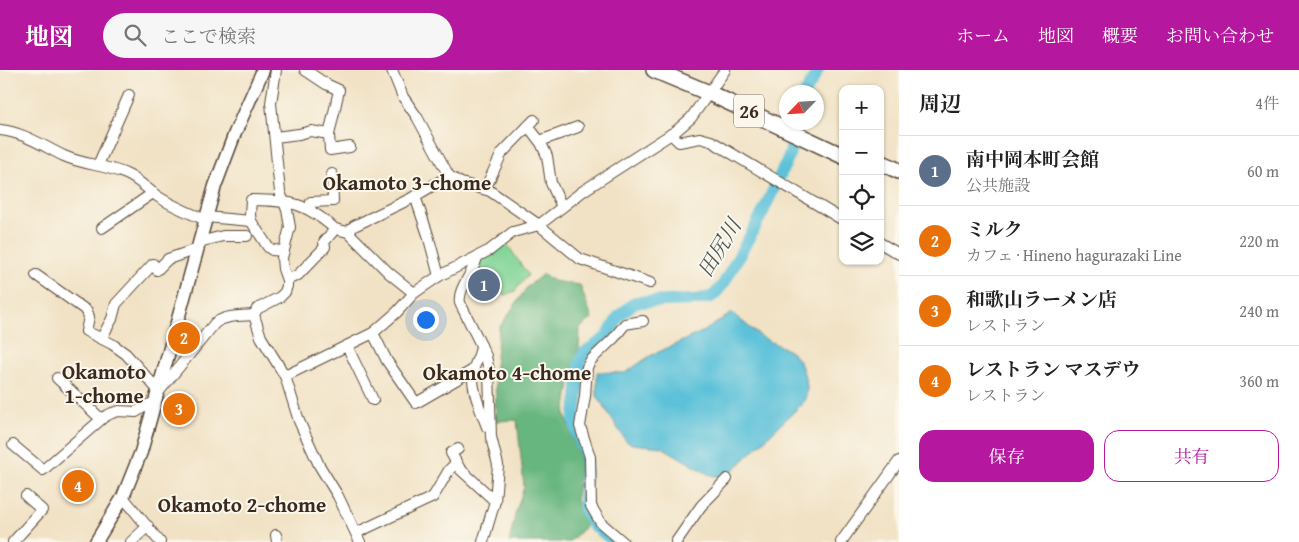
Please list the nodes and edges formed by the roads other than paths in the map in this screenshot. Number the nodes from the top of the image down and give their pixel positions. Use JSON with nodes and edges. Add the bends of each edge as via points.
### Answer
{"nodes":[{"id":1,"x":263,"y":70,"type":"edge"},
{"id":2,"x":276,"y":70,"type":"edge"},
{"id":3,"x":305,"y":70,"type":"edge"},
{"id":4,"x":392,"y":70,"type":"edge"},
{"id":5,"x":654,"y":70,"type":"edge"},
{"id":6,"x":678,"y":70,"type":"edge"},
{"id":7,"x":725,"y":70,"type":"edge"},
{"id":8,"x":711,"y":89,"type":"junction"},
{"id":9,"x":129,"y":95,"type":"dead end"},
{"id":10,"x":779,"y":115,"type":"edge"},
{"id":11,"x":578,"y":127,"type":"dead end"},
{"id":12,"x":0,"y":130,"type":"edge"},
{"id":13,"x":814,"y":130,"type":"edge"},
{"id":14,"x":330,"y":134,"type":"junction"},
{"id":15,"x":671,"y":134,"type":"junction"},
{"id":16,"x":275,"y":137,"type":"junction"},
{"id":17,"x":540,"y":142,"type":"junction"},
{"id":18,"x":839,"y":142,"type":"edge"},
{"id":19,"x":350,"y":147,"type":"dead end"},
{"id":20,"x":839,"y":154,"type":"edge"},
{"id":21,"x":884,"y":164,"type":"edge"},
{"id":22,"x":98,"y":165,"type":"junction"},
{"id":23,"x":899,"y":171,"type":"edge"},
{"id":24,"x":332,"y":174,"type":"dead end"},
{"id":25,"x":884,"y":175,"type":"edge"},
{"id":26,"x":449,"y":176,"type":"junction"},
{"id":27,"x":899,"y":182,"type":"edge"},
{"id":28,"x":485,"y":189,"type":"junction"},
{"id":29,"x":153,"y":193,"type":"junction"},
{"id":30,"x":415,"y":196,"type":"junction"},
{"id":31,"x":284,"y":201,"type":"junction"},
{"id":32,"x":562,"y":207,"type":"junction"},
{"id":33,"x":310,"y":210,"type":"junction"},
{"id":34,"x":206,"y":218,"type":"junction"},
{"id":35,"x":839,"y":218,"type":"edge"},
{"id":36,"x":251,"y":222,"type":"junction"},
{"id":37,"x":539,"y":225,"type":"junction"},
{"id":38,"x":102,"y":228,"type":"dead end"},
{"id":39,"x":335,"y":229,"type":"junction"},
{"id":40,"x":348,"y":232,"type":"junction"},
{"id":41,"x":247,"y":236,"type":"dead end"},
{"id":42,"x":198,"y":245,"type":"junction"},
{"id":43,"x":884,"y":245,"type":"edge"},
{"id":44,"x":284,"y":251,"type":"junction"},
{"id":45,"x":899,"y":254,"type":"edge"},
{"id":46,"x":477,"y":257,"type":"junction"},
{"id":47,"x":36,"y":275,"type":"dead end"},
{"id":48,"x":439,"y":276,"type":"junction"},
{"id":49,"x":287,"y":280,"type":"junction"},
{"id":50,"x":650,"y":283,"type":"dead end"},
{"id":51,"x":414,"y":293,"type":"junction"},
{"id":52,"x":254,"y":315,"type":"junction"},
{"id":53,"x":643,"y":321,"type":"dead end"},
{"id":54,"x":373,"y":333,"type":"junction"},
{"id":55,"x":101,"y":339,"type":"junction"},
{"id":56,"x":347,"y":346,"type":"junction"},
{"id":57,"x":481,"y":346,"type":"junction"},
{"id":58,"x":473,"y":370,"type":"junction"},
{"id":59,"x":285,"y":376,"type":"junction"},
{"id":60,"x":56,"y":378,"type":"dead end"},
{"id":61,"x":156,"y":396,"type":"junction"},
{"id":62,"x":373,"y":400,"type":"dead end"},
{"id":63,"x":101,"y":419,"type":"junction"},
{"id":64,"x":491,"y":437,"type":"junction"},
{"id":65,"x":13,"y":445,"type":"dead end"},
{"id":66,"x":458,"y":449,"type":"dead end"},
{"id":67,"x":899,"y":461,"type":"edge"},
{"id":68,"x":456,"y":463,"type":"junction"},
{"id":69,"x":727,"y":480,"type":"dead end"},
{"id":70,"x":26,"y":496,"type":"dead end"},
{"id":71,"x":123,"y":497,"type":"junction"},
{"id":72,"x":495,"y":501,"type":"junction"},
{"id":73,"x":148,"y":526,"type":"junction"},
{"id":74,"x":358,"y":538,"type":"edge"},
{"id":75,"x":14,"y":542,"type":"edge"},
{"id":76,"x":96,"y":542,"type":"edge"},
{"id":77,"x":131,"y":542,"type":"edge"},
{"id":78,"x":160,"y":542,"type":"edge"},
{"id":79,"x":483,"y":542,"type":"edge"},
{"id":80,"x":624,"y":542,"type":"edge"},
{"id":81,"x":676,"y":542,"type":"edge"},
{"id":82,"x":841,"y":542,"type":"edge"}],
"edges":[{"from":1,"to":34,"type":"main road","via":[[235,133]]},
{"from":2,"to":16,"type":"street","via":[[271,103]]},
{"from":3,"to":14,"type":"street","via":[[339,90]]},
{"from":4,"to":26,"type":"street","via":[[403,97]]},
{"from":5,"to":8,"type":"highway","number":"26"},
{"from":6,"to":8,"type":"highway","number":"26"},
{"from":7,"to":8,"type":"street"},
{"from":8,"to":10,"type":"highway","number":"26"},
{"from":8,"to":15,"type":"street","via":[[691,118]]},
{"from":8,"to":20,"type":"highway","number":"26"},
{"from":9,"to":22,"type":"street"},
{"from":11,"to":17,"type":"street"},
{"from":12,"to":22,"type":"street","via":[[21,135],[82,163]]},
{"from":13,"to":18,"type":"highway"},
{"from":14,"to":16,"type":"street","via":[[311,131]]},
{"from":14,"to":19,"type":"street","via":[[330,150]]},
{"from":15,"to":32,"type":"street"},
{"from":15,"to":35,"type":"street","via":[[679,142],[700,138],[711,141]]},
{"from":16,"to":31,"type":"street","via":[[280,192]]},
{"from":17,"to":28,"type":"street","via":[[531,123],[502,153]]},
{"from":17,"to":32,"type":"street"},
{"from":21,"to":23,"type":"highway"},
{"from":22,"to":29,"type":"street","via":[[128,175]]},
{"from":24,"to":33,"type":"street","via":[[334,201],[311,202]]},
{"from":25,"to":27,"type":"highway"},
{"from":26,"to":28,"type":"street","via":[[461,183]]},
{"from":26,"to":30,"type":"street"},
{"from":28,"to":37,"type":"street"},
{"from":29,"to":34,"type":"street","via":[[178,208]]},
{"from":29,"to":38,"type":"street"},
{"from":30,"to":40,"type":"street"},
{"from":30,"to":48,"type":"street"},
{"from":31,"to":33,"type":"street"},
{"from":31,"to":36,"type":"street","via":[[252,200]]},
{"from":31,"to":44,"type":"street","via":[[290,227]]},
{"from":32,"to":37,"type":"street"},
{"from":33,"to":39,"type":"street"},
{"from":34,"to":36,"type":"street"},
{"from":34,"to":42,"type":"main road"},
{"from":36,"to":44,"type":"street","via":[[272,250]]},
{"from":37,"to":46,"type":"street","via":[[513,232]]},
{"from":37,"to":50,"type":"street","via":[[580,259]]},
{"from":39,"to":40,"type":"street"},
{"from":39,"to":49,"type":"street","via":[[324,242],[325,247],[298,275]]},
{"from":40,"to":51,"type":"street"},
{"from":41,"to":42,"type":"street","via":[[223,236]]},
{"from":42,"to":55,"type":"street","via":[[168,259],[157,270],[152,264],[116,304]]},
{"from":42,"to":61,"type":"main road"},
{"from":43,"to":45,"type":"street"},
{"from":44,"to":49,"type":"street","via":[[283,268]]},
{"from":46,"to":48,"type":"street"},
{"from":46,"to":57,"type":"street","via":[[475,268],[459,298]]},
{"from":47,"to":55,"type":"street","via":[[87,311],[86,331]]},
{"from":48,"to":51,"type":"street"},
{"from":49,"to":52,"type":"street","via":[[285,292],[257,309]]},
{"from":51,"to":54,"type":"street"},
{"from":52,"to":59,"type":"street","via":[[262,337]]},
{"from":52,"to":61,"type":"street","via":[[232,316],[215,323]]},
{"from":53,"to":80,"type":"street","via":[[625,324],[591,360],[587,367],[581,413],[580,426],[590,457],[591,506],[601,523]]},
{"from":54,"to":56,"type":"street"},
{"from":54,"to":58,"type":"street","via":[[416,404]]},
{"from":55,"to":61,"type":"street","via":[[126,354]]},
{"from":56,"to":59,"type":"street"},
{"from":56,"to":62,"type":"street"},
{"from":57,"to":58,"type":"street"},
{"from":57,"to":64,"type":"street","via":[[489,370]]},
{"from":58,"to":64,"type":"street","via":[[477,400]]},
{"from":59,"to":74,"type":"street","via":[[299,421]]},
{"from":60,"to":63,"type":"street"},
{"from":61,"to":63,"type":"street","via":[[136,412],[112,413]]},
{"from":61,"to":71,"type":"main road","via":[[141,452]]},
{"from":63,"to":65,"type":"street","via":[[43,470]]},
{"from":64,"to":72,"type":"street","via":[[498,465]]},
{"from":66,"to":68,"type":"street","via":[[451,453]]},
{"from":67,"to":82,"type":"street"},
{"from":68,"to":72,"type":"street"},
{"from":68,"to":74,"type":"street","via":[[448,470],[433,497]]},
{"from":69,"to":81,"type":"street","via":[[701,506]]},
{"from":70,"to":75,"type":"street","via":[[42,510]]},
{"from":71,"to":73,"type":"street"},
{"from":71,"to":76,"type":"main road"},
{"from":72,"to":79,"type":"street"},
{"from":73,"to":77,"type":"street"},
{"from":73,"to":78,"type":"street"}]}
